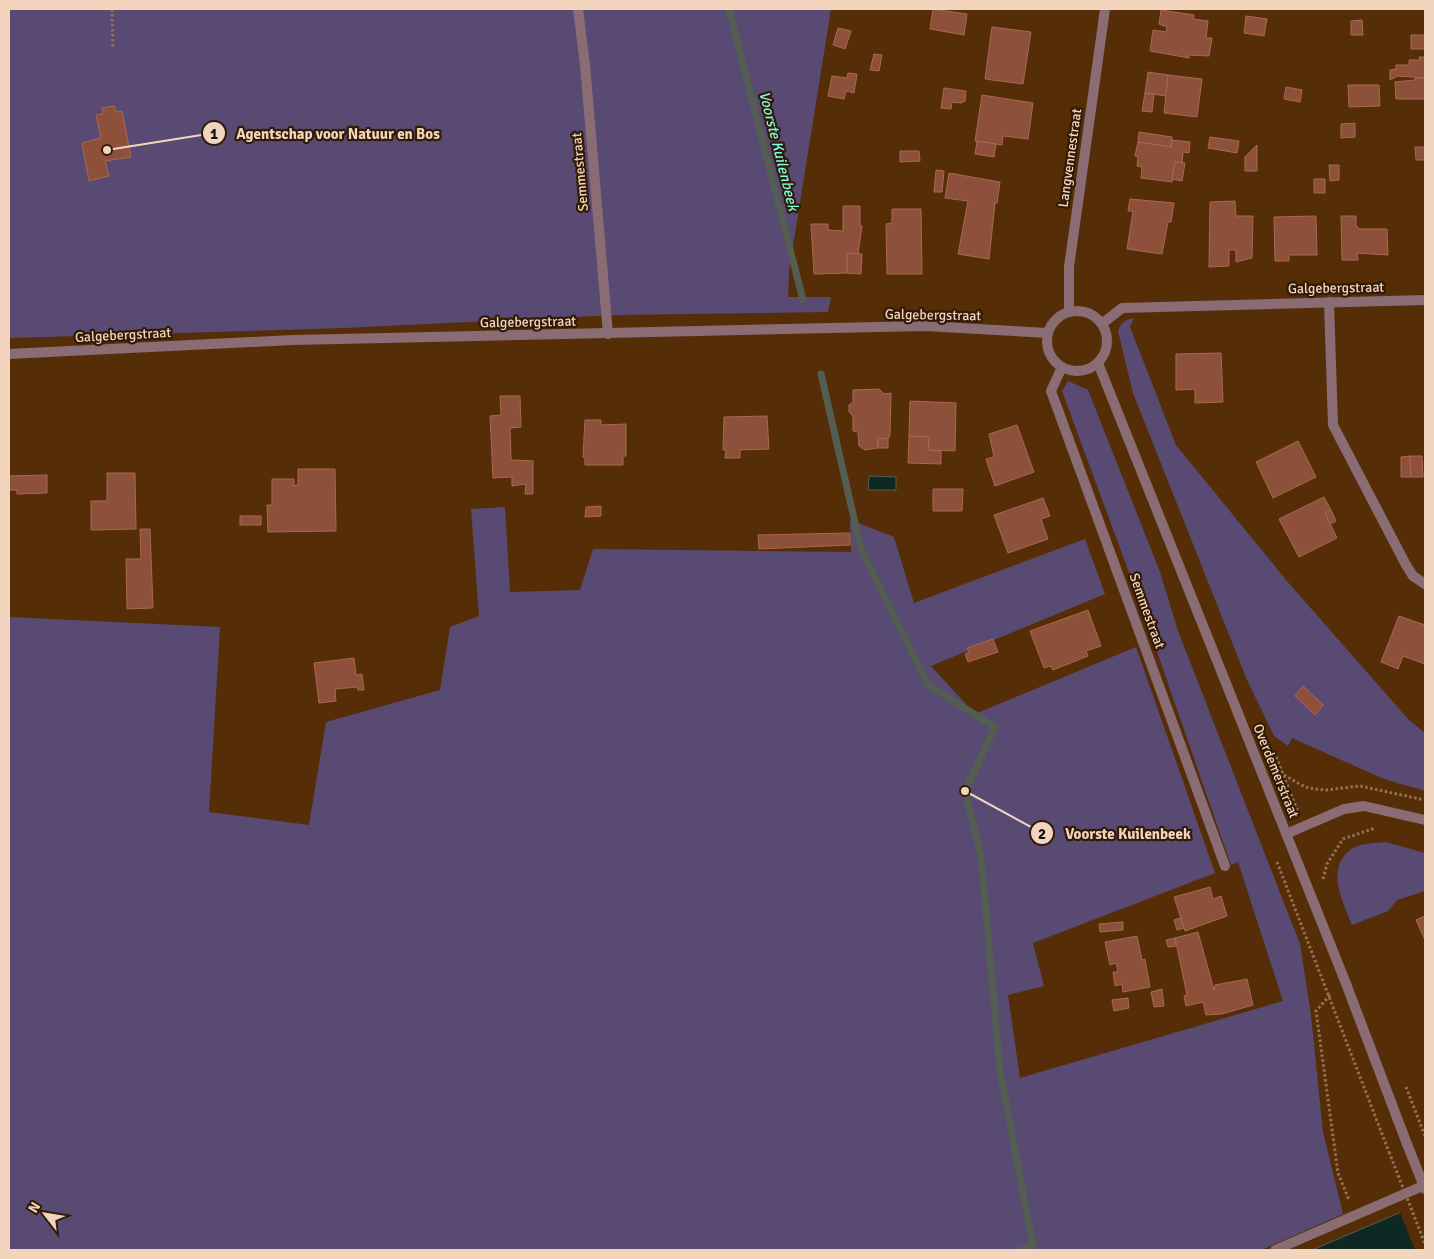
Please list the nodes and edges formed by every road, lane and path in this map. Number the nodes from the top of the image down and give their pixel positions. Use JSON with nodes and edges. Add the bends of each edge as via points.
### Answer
{"nodes":[{"id":1,"x":112,"y":9,"type":"edge"},
{"id":2,"x":578,"y":9,"type":"edge"},
{"id":3,"x":1105,"y":9,"type":"edge"},
{"id":4,"x":113,"y":49,"type":"dead end"},
{"id":5,"x":1425,"y":300,"type":"edge"},
{"id":6,"x":1329,"y":302,"type":"junction"},
{"id":7,"x":1069,"y":311,"type":"junction"},
{"id":8,"x":1102,"y":323,"type":"junction"},
{"id":9,"x":1048,"y":333,"type":"junction"},
{"id":10,"x":608,"y":334,"type":"junction"},
{"id":11,"x":9,"y":354,"type":"edge"},
{"id":12,"x":1098,"y":363,"type":"junction"},
{"id":13,"x":1062,"y":367,"type":"junction"},
{"id":14,"x":1425,"y":584,"type":"edge"},
{"id":15,"x":1425,"y":820,"type":"edge"},
{"id":16,"x":1380,"y":829,"type":"dead end"},
{"id":17,"x":1286,"y":834,"type":"junction"},
{"id":18,"x":1225,"y":866,"type":"dead end"},
{"id":19,"x":1323,"y":880,"type":"dead end"},
{"id":20,"x":1425,"y":1185,"type":"edge"},
{"id":21,"x":1425,"y":1190,"type":"edge"},
{"id":22,"x":1355,"y":1215,"type":"junction"},
{"id":23,"x":1425,"y":1244,"type":"edge"},
{"id":24,"x":1274,"y":1250,"type":"edge"}],
"edges":[{"from":1,"to":4,"type":"path"},
{"from":2,"to":10,"type":"street","name":"Semmestraat"},
{"from":3,"to":7,"type":"street","name":"Langvennestraat","via":[[1069,267]]},
{"from":5,"to":6,"type":"street","name":"Galgebergstraat"},
{"from":6,"to":8,"type":"street","name":"Galgebergstraat","via":[[1122,308]]},
{"from":6,"to":14,"type":"street","via":[[1333,425],[1406,565],[1413,576]]},
{"from":7,"to":8,"type":"street","via":[[1082,310],[1094,314]]},
{"from":7,"to":9,"type":"street","via":[[1052,323]]},
{"from":8,"to":12,"type":"street","via":[[1108,344]]},
{"from":9,"to":10,"type":"street","name":"Galgebergstraat","via":[[926,326]]},
{"from":9,"to":13,"type":"street","via":[[1047,346],[1052,358]]},
{"from":10,"to":11,"type":"street","name":"Galgebergstraat","via":[[293,340]]},
{"from":12,"to":13,"type":"street","via":[[1081,371]]},
{"from":12,"to":17,"type":"street","name":"Overdemerstraat"},
{"from":13,"to":18,"type":"street","name":"Semmestraat","via":[[1052,391]]},
{"from":15,"to":17,"type":"street","via":[[1364,806],[1344,809]]},
{"from":16,"to":19,"type":"path","via":[[1371,827],[1344,839],[1328,864]]},
{"from":17,"to":21,"type":"street","name":"Overdemerstraat","bridge":true},
{"from":20,"to":22,"type":"street"},
{"from":22,"to":23,"type":"path","bridge":true,"via":[[1338,1173],[1316,1011],[1328,996]]},
{"from":22,"to":24,"type":"street"}]}
